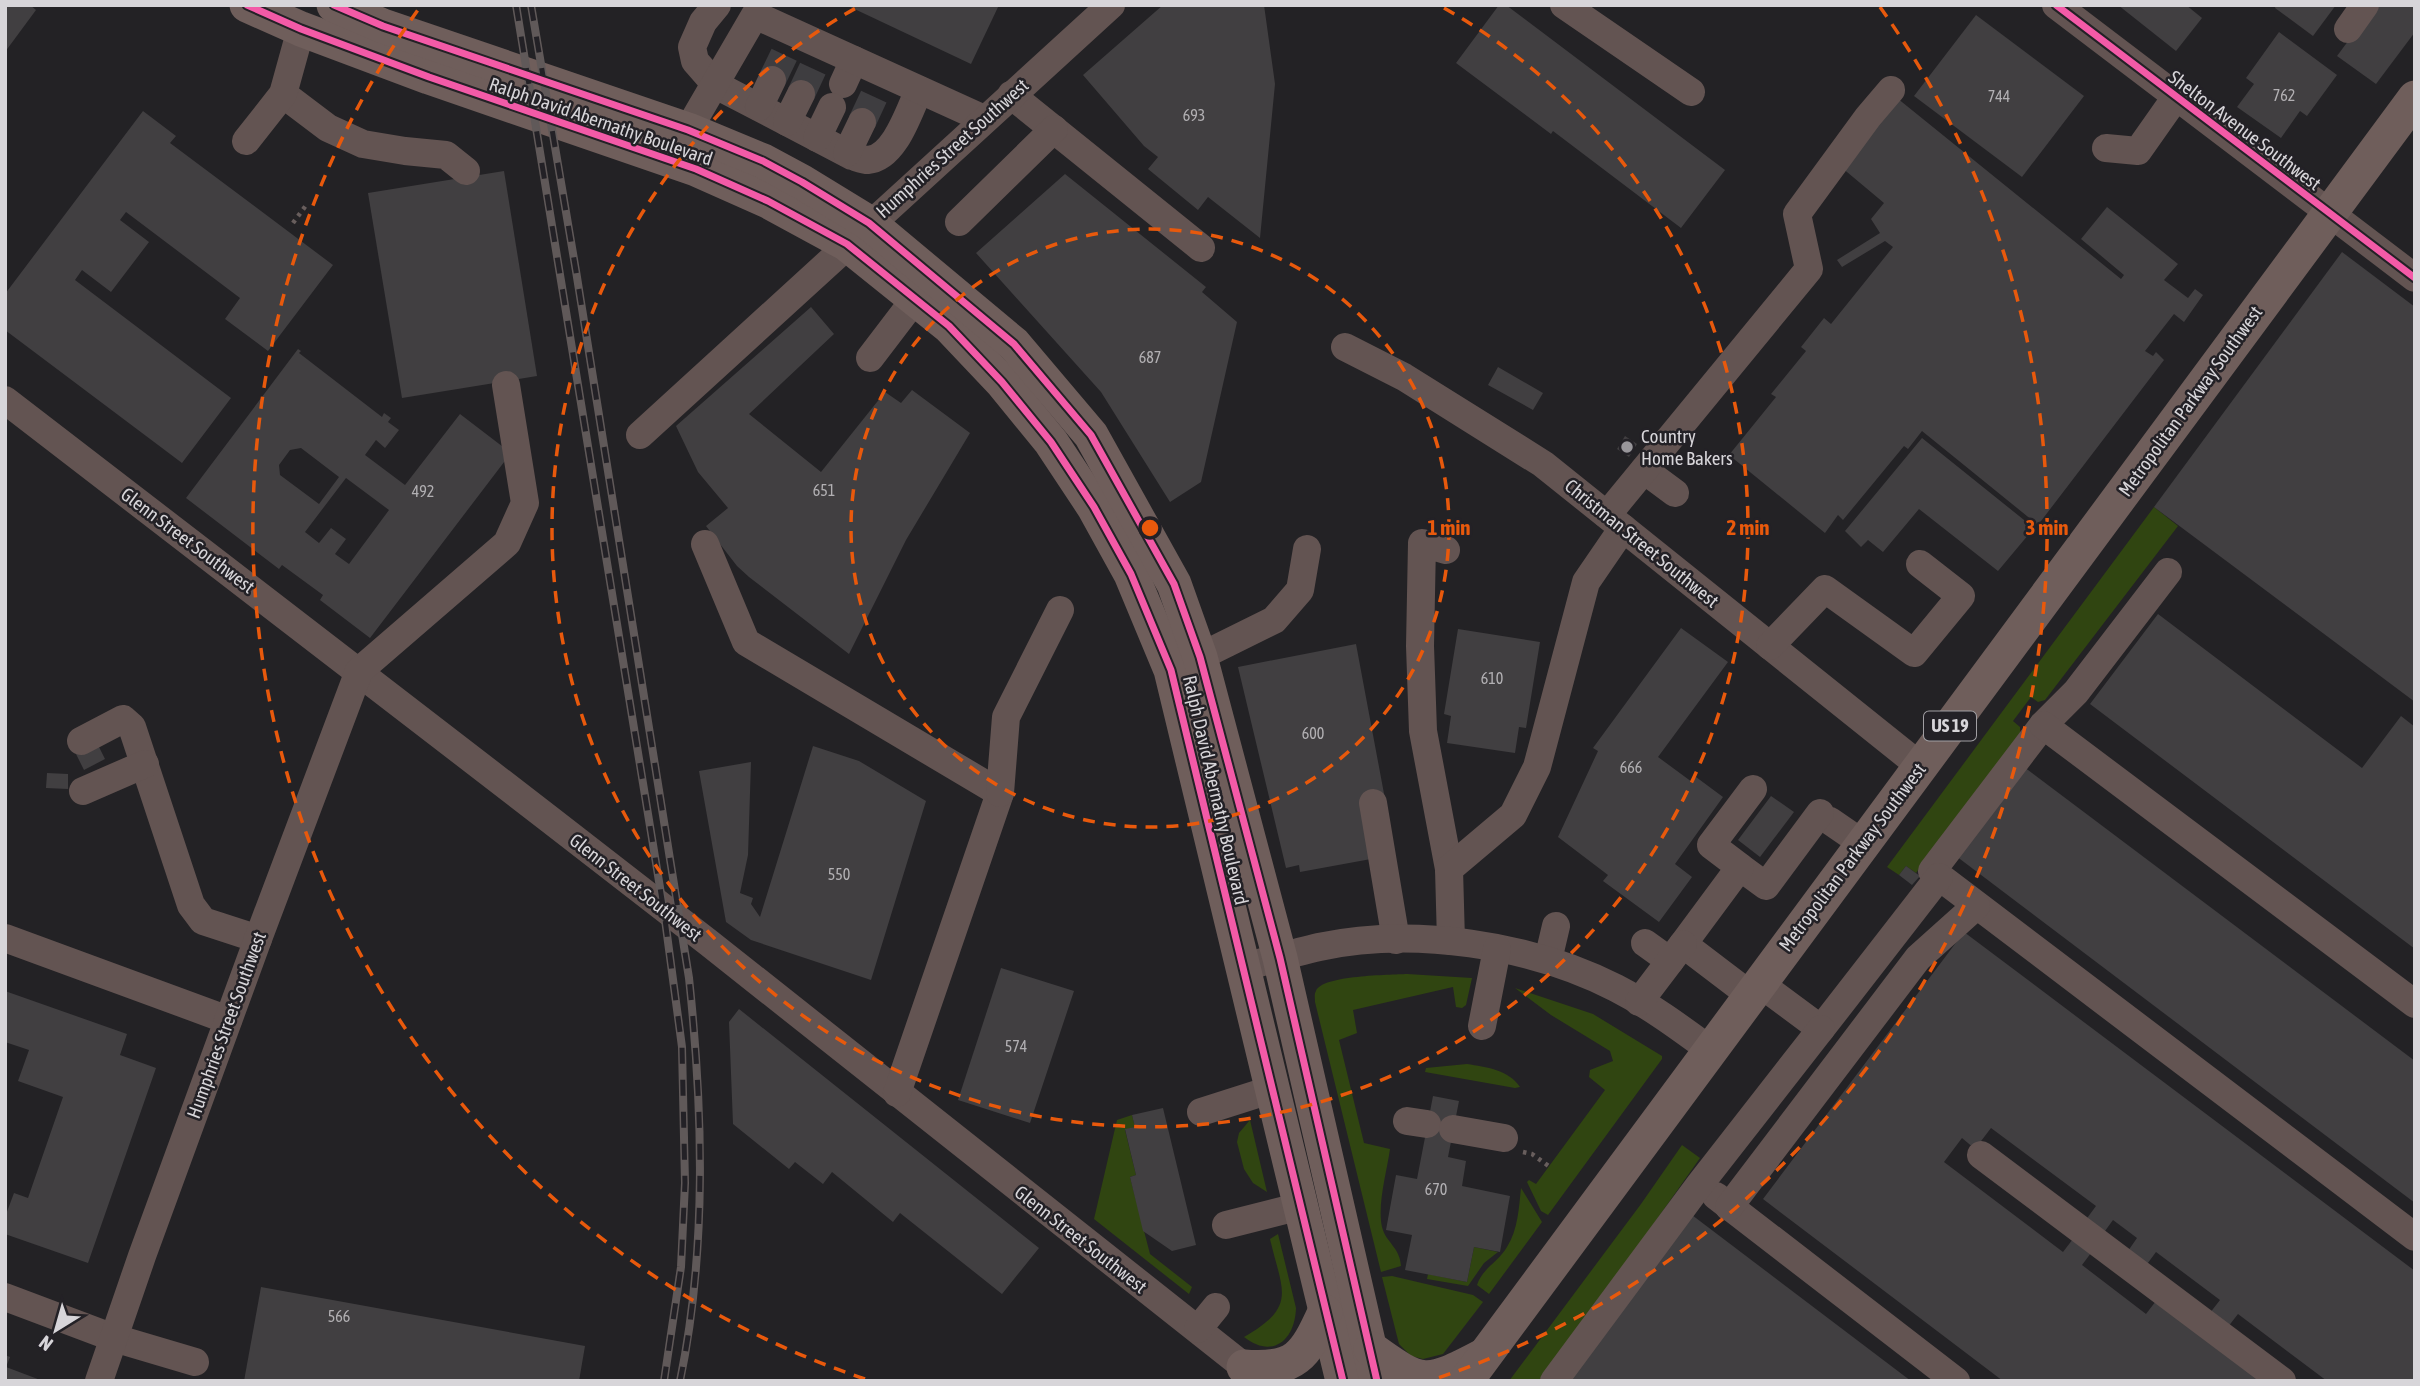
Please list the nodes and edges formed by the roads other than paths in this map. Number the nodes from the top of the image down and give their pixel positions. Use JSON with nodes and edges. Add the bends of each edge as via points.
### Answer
{"nodes":[{"id":1,"x":247,"y":5,"type":"edge"},
{"id":2,"x":334,"y":5,"type":"edge"},
{"id":3,"x":717,"y":5,"type":"edge"},
{"id":4,"x":1111,"y":5,"type":"edge"},
{"id":5,"x":1564,"y":5,"type":"edge"},
{"id":6,"x":2056,"y":5,"type":"edge"},
{"id":7,"x":2365,"y":5,"type":"edge"},
{"id":8,"x":301,"y":29,"type":"junction"},
{"id":9,"x":2348,"y":29,"type":"dead end"},
{"id":10,"x":772,"y":80,"type":"tunnel mouth"},
{"id":11,"x":843,"y":84,"type":"junction"},
{"id":12,"x":716,"y":85,"type":"junction"},
{"id":13,"x":919,"y":90,"type":"junction"},
{"id":14,"x":1891,"y":90,"type":"dead end"},
{"id":15,"x":1691,"y":92,"type":"dead end"},
{"id":16,"x":284,"y":94,"type":"junction"},
{"id":17,"x":801,"y":94,"type":"tunnel mouth"},
{"id":18,"x":1011,"y":95,"type":"junction"},
{"id":19,"x":2176,"y":97,"type":"junction"},
{"id":20,"x":2415,"y":97,"type":"edge"},
{"id":21,"x":759,"y":107,"type":"junction"},
{"id":22,"x":985,"y":119,"type":"junction"},
{"id":23,"x":862,"y":121,"type":"tunnel mouth"},
{"id":24,"x":787,"y":122,"type":"junction"},
{"id":25,"x":1054,"y":129,"type":"junction"},
{"id":26,"x":688,"y":130,"type":"junction"},
{"id":27,"x":817,"y":138,"type":"junction"},
{"id":28,"x":246,"y":141,"type":"dead end"},
{"id":29,"x":2106,"y":148,"type":"dead end"},
{"id":30,"x":847,"y":153,"type":"junction"},
{"id":31,"x":466,"y":171,"type":"dead end"},
{"id":32,"x":2329,"y":213,"type":"junction"},
{"id":33,"x":959,"y":222,"type":"dead end"},
{"id":34,"x":858,"y":234,"type":"junction"},
{"id":35,"x":1201,"y":248,"type":"dead end"},
{"id":36,"x":2415,"y":278,"type":"edge"},
{"id":37,"x":915,"y":299,"type":"junction"},
{"id":38,"x":1345,"y":348,"type":"dead end"},
{"id":39,"x":870,"y":358,"type":"dead end"},
{"id":40,"x":506,"y":385,"type":"dead end"},
{"id":41,"x":5,"y":400,"type":"edge"},
{"id":42,"x":640,"y":435,"type":"dead end"},
{"id":43,"x":1644,"y":470,"type":"junction"},
{"id":44,"x":1675,"y":493,"type":"dead end"},
{"id":45,"x":1615,"y":522,"type":"junction"},
{"id":46,"x":705,"y":544,"type":"dead end"},
{"id":47,"x":1307,"y":549,"type":"dead end"},
{"id":48,"x":1446,"y":550,"type":"dead end"},
{"id":49,"x":1920,"y":564,"type":"dead end"},
{"id":50,"x":2168,"y":572,"type":"dead end"},
{"id":51,"x":1060,"y":610,"type":"dead end"},
{"id":52,"x":1770,"y":646,"type":"junction"},
{"id":53,"x":1185,"y":664,"type":"junction"},
{"id":54,"x":359,"y":671,"type":"junction"},
{"id":55,"x":2043,"y":725,"type":"junction"},
{"id":56,"x":81,"y":741,"type":"dead end"},
{"id":57,"x":145,"y":764,"type":"junction"},
{"id":58,"x":1920,"y":766,"type":"junction"},
{"id":59,"x":1752,"y":789,"type":"dead end"},
{"id":60,"x":83,"y":791,"type":"dead end"},
{"id":61,"x":1000,"y":793,"type":"junction"},
{"id":62,"x":1373,"y":803,"type":"dead end"},
{"id":63,"x":1862,"y":843,"type":"junction"},
{"id":64,"x":1740,"y":867,"type":"junction"},
{"id":65,"x":1449,"y":869,"type":"junction"},
{"id":66,"x":1939,"y":877,"type":"junction"},
{"id":67,"x":1976,"y":906,"type":"junction"},
{"id":68,"x":1556,"y":926,"type":"dead end"},
{"id":69,"x":5,"y":938,"type":"edge"},
{"id":70,"x":258,"y":939,"type":"junction"},
{"id":71,"x":1396,"y":940,"type":"junction"},
{"id":72,"x":1451,"y":941,"type":"junction"},
{"id":73,"x":1646,"y":943,"type":"dead end"},
{"id":74,"x":1497,"y":949,"type":"junction"},
{"id":75,"x":1676,"y":953,"type":"junction"},
{"id":76,"x":1280,"y":958,"type":"junction"},
{"id":77,"x":1548,"y":960,"type":"junction"},
{"id":78,"x":1241,"y":968,"type":"junction"},
{"id":79,"x":1755,"y":989,"type":"junction"},
{"id":80,"x":1639,"y":1002,"type":"junction"},
{"id":81,"x":2415,"y":1004,"type":"edge"},
{"id":82,"x":228,"y":1020,"type":"junction"},
{"id":83,"x":1482,"y":1026,"type":"dead end"},
{"id":84,"x":1821,"y":1029,"type":"junction"},
{"id":85,"x":1709,"y":1049,"type":"junction"},
{"id":86,"x":1273,"y":1089,"type":"junction"},
{"id":87,"x":897,"y":1093,"type":"junction"},
{"id":88,"x":1201,"y":1112,"type":"dead end"},
{"id":89,"x":1429,"y":1124,"type":"dead end"},
{"id":90,"x":1510,"y":1145,"type":"road end"},
{"id":91,"x":1981,"y":1155,"type":"dead end"},
{"id":92,"x":1700,"y":1184,"type":"junction"},
{"id":93,"x":1301,"y":1206,"type":"junction"},
{"id":94,"x":1729,"y":1207,"type":"junction"},
{"id":95,"x":1226,"y":1226,"type":"dead end"},
{"id":96,"x":2415,"y":1237,"type":"edge"},
{"id":97,"x":5,"y":1297,"type":"edge"},
{"id":98,"x":1216,"y":1307,"type":"dead end"},
{"id":99,"x":1325,"y":1312,"type":"junction"},
{"id":100,"x":1198,"y":1329,"type":"junction"},
{"id":101,"x":114,"y":1338,"type":"junction"},
{"id":102,"x":195,"y":1362,"type":"dead end"},
{"id":103,"x":1374,"y":1365,"type":"edge"},
{"id":104,"x":1476,"y":1368,"type":"edge"},
{"id":105,"x":1253,"y":1374,"type":"edge"},
{"id":106,"x":99,"y":1381,"type":"edge"},
{"id":107,"x":1343,"y":1381,"type":"edge"},
{"id":108,"x":1554,"y":1381,"type":"edge"},
{"id":109,"x":1956,"y":1381,"type":"edge"},
{"id":110,"x":2282,"y":1381,"type":"edge"}],
"edges":[{"from":1,"to":8,"type":"main road","name":"Ralph David Abernathy Boulevard"},
{"from":2,"to":26,"type":"main road","name":"Ralph David Abernathy Boulevard"},
{"from":3,"to":12,"type":"street","via":[[692,47],[695,61]]},
{"from":4,"to":18,"type":"street","name":"Humphries Street Southwest"},
{"from":5,"to":15,"type":"street"},
{"from":6,"to":19,"type":"street","name":"Shelton Avenue Southwest"},
{"from":7,"to":9,"type":"street"},
{"from":8,"to":16,"type":"street"},
{"from":8,"to":34,"type":"main road","name":"Ralph David Abernathy Boulevard","via":[[696,169]]},
{"from":10,"to":21,"type":"street"},
{"from":11,"to":12,"type":"street","via":[[819,56],[790,43],[755,15]]},
{"from":11,"to":13,"type":"street"},
{"from":11,"to":27,"type":"street"},
{"from":12,"to":21,"type":"street"},
{"from":12,"to":26,"type":"street"},
{"from":13,"to":22,"type":"street"},
{"from":13,"to":30,"type":"street","via":[[886,153],[869,160]]},
{"from":14,"to":43,"type":"street","via":[[1797,214],[1809,269]]},
{"from":16,"to":28,"type":"street"},
{"from":16,"to":31,"type":"street","via":[[328,128],[363,144],[446,155]]},
{"from":17,"to":24,"type":"street"},
{"from":18,"to":22,"type":"street","name":"Humphries Street Southwest"},
{"from":18,"to":25,"type":"street"},
{"from":19,"to":29,"type":"street","via":[[2138,150]]},
{"from":19,"to":32,"type":"street","name":"Shelton Avenue Southwest"},
{"from":20,"to":32,"type":"main road","name":"Metropolitan Parkway Southwest","number":"US 19"},
{"from":21,"to":24,"type":"street"},
{"from":22,"to":34,"type":"street","name":"Humphries Street Southwest"},
{"from":23,"to":30,"type":"street"},
{"from":24,"to":27,"type":"street"},
{"from":25,"to":33,"type":"street"},
{"from":25,"to":35,"type":"street"},
{"from":26,"to":34,"type":"main road","name":"Ralph David Abernathy Boulevard","via":[[802,182]]},
{"from":27,"to":30,"type":"street"},
{"from":32,"to":36,"type":"street","name":"Shelton Avenue Southwest"},
{"from":32,"to":58,"type":"main road","name":"Metropolitan Parkway Southwest","number":"US 19"},
{"from":34,"to":37,"type":"main road","name":"Ralph David Abernathy Boulevard"},
{"from":34,"to":42,"type":"street","name":"Humphries Street Southwest"},
{"from":34,"to":53,"type":"main road","name":"Ralph David Abernathy Boulevard","via":[[1014,344],[1091,435],[1174,584]]},
{"from":37,"to":39,"type":"street"},
{"from":37,"to":53,"type":"main road","name":"Ralph David Abernathy Boulevard","via":[[1002,382],[1051,442]]},
{"from":38,"to":45,"type":"street","name":"Christman Street Southwest","via":[[1404,377],[1544,464]]},
{"from":40,"to":54,"type":"street","via":[[525,503],[507,543]]},
{"from":41,"to":54,"type":"street","name":"Glenn Street Southwest"},
{"from":43,"to":44,"type":"street"},
{"from":43,"to":45,"type":"street"},
{"from":45,"to":52,"type":"street","name":"Christman Street Southwest"},
{"from":45,"to":65,"type":"street","via":[[1586,582],[1537,767],[1513,815]]},
{"from":46,"to":61,"type":"street","via":[[746,642]]},
{"from":47,"to":53,"type":"street","via":[[1300,590],[1274,620]]},
{"from":48,"to":65,"type":"street","via":[[1423,543],[1420,646],[1423,731]]},
{"from":49,"to":52,"type":"street","via":[[1961,596],[1914,653],[1825,589]]},
{"from":50,"to":55,"type":"street","via":[[2076,692]]},
{"from":51,"to":61,"type":"street","via":[[1006,717]]},
{"from":52,"to":58,"type":"street","name":"Christman Street Southwest"},
{"from":53,"to":76,"type":"main road","name":"Ralph David Abernathy Boulevard"},
{"from":53,"to":78,"type":"main road","name":"Ralph David Abernathy Boulevard"},
{"from":54,"to":70,"type":"street","name":"Humphries Street Southwest"},
{"from":54,"to":87,"type":"street","name":"Glenn Street Southwest"},
{"from":55,"to":66,"type":"street","via":[[1931,871]]},
{"from":55,"to":81,"type":"street"},
{"from":56,"to":57,"type":"street","via":[[123,719],[132,726]]},
{"from":57,"to":60,"type":"street"},
{"from":57,"to":70,"type":"street","via":[[191,905],[203,921]]},
{"from":58,"to":63,"type":"main road","name":"Metropolitan Parkway Southwest","number":"US 19"},
{"from":59,"to":64,"type":"street","via":[[1711,845]]},
{"from":61,"to":87,"type":"street"},
{"from":62,"to":71,"type":"street"},
{"from":63,"to":64,"type":"street","via":[[1825,817],[1766,886]]},
{"from":63,"to":79,"type":"main road","name":"Metropolitan Parkway Southwest","number":"US 19"},
{"from":64,"to":75,"type":"street"},
{"from":65,"to":72,"type":"street"},
{"from":66,"to":67,"type":"street"},
{"from":66,"to":84,"type":"street"},
{"from":67,"to":94,"type":"street","via":[[1918,958]]},
{"from":67,"to":96,"type":"street"},
{"from":68,"to":77,"type":"street"},
{"from":69,"to":82,"type":"street"},
{"from":70,"to":82,"type":"street","name":"Humphries Street Southwest"},
{"from":71,"to":72,"type":"street"},
{"from":71,"to":76,"type":"street","via":[[1320,947]]},
{"from":72,"to":74,"type":"street"},
{"from":73,"to":75,"type":"street"},
{"from":74,"to":77,"type":"street"},
{"from":74,"to":83,"type":"street"},
{"from":75,"to":79,"type":"street"},
{"from":75,"to":80,"type":"street"},
{"from":76,"to":78,"type":"street"},
{"from":76,"to":103,"type":"main road","name":"Ralph David Abernathy Boulevard"},
{"from":77,"to":80,"type":"street"},
{"from":78,"to":86,"type":"main road","name":"Ralph David Abernathy Boulevard"},
{"from":79,"to":84,"type":"street"},
{"from":79,"to":85,"type":"main road","name":"Metropolitan Parkway Southwest","number":"US 19"},
{"from":80,"to":85,"type":"street"},
{"from":82,"to":101,"type":"street","name":"Humphries Street Southwest"},
{"from":84,"to":92,"type":"street"},
{"from":85,"to":104,"type":"main road","name":"Metropolitan Parkway Southwest","number":"US 19"},
{"from":86,"to":88,"type":"street"},
{"from":86,"to":93,"type":"main road","name":"Ralph David Abernathy Boulevard"},
{"from":87,"to":100,"type":"street","name":"Glenn Street Southwest"},
{"from":89,"to":90,"type":"street"},
{"from":91,"to":110,"type":"street"},
{"from":92,"to":94,"type":"street"},
{"from":92,"to":108,"type":"street"},
{"from":93,"to":95,"type":"street"},
{"from":93,"to":99,"type":"main road","name":"Ralph David Abernathy Boulevard"},
{"from":94,"to":109,"type":"street"},
{"from":97,"to":101,"type":"street"},
{"from":98,"to":100,"type":"street"},
{"from":99,"to":105,"type":"main road","via":[[1311,1342],[1293,1360]]},
{"from":99,"to":107,"type":"main road","name":"Ralph David Abernathy Boulevard"},
{"from":100,"to":105,"type":"street","name":"Glenn Street Southwest"},
{"from":101,"to":102,"type":"street"},
{"from":101,"to":106,"type":"street","name":"Humphries Street Southwest"},
{"from":103,"to":104,"type":"main road","via":[[1422,1379],[1440,1379]]}]}
